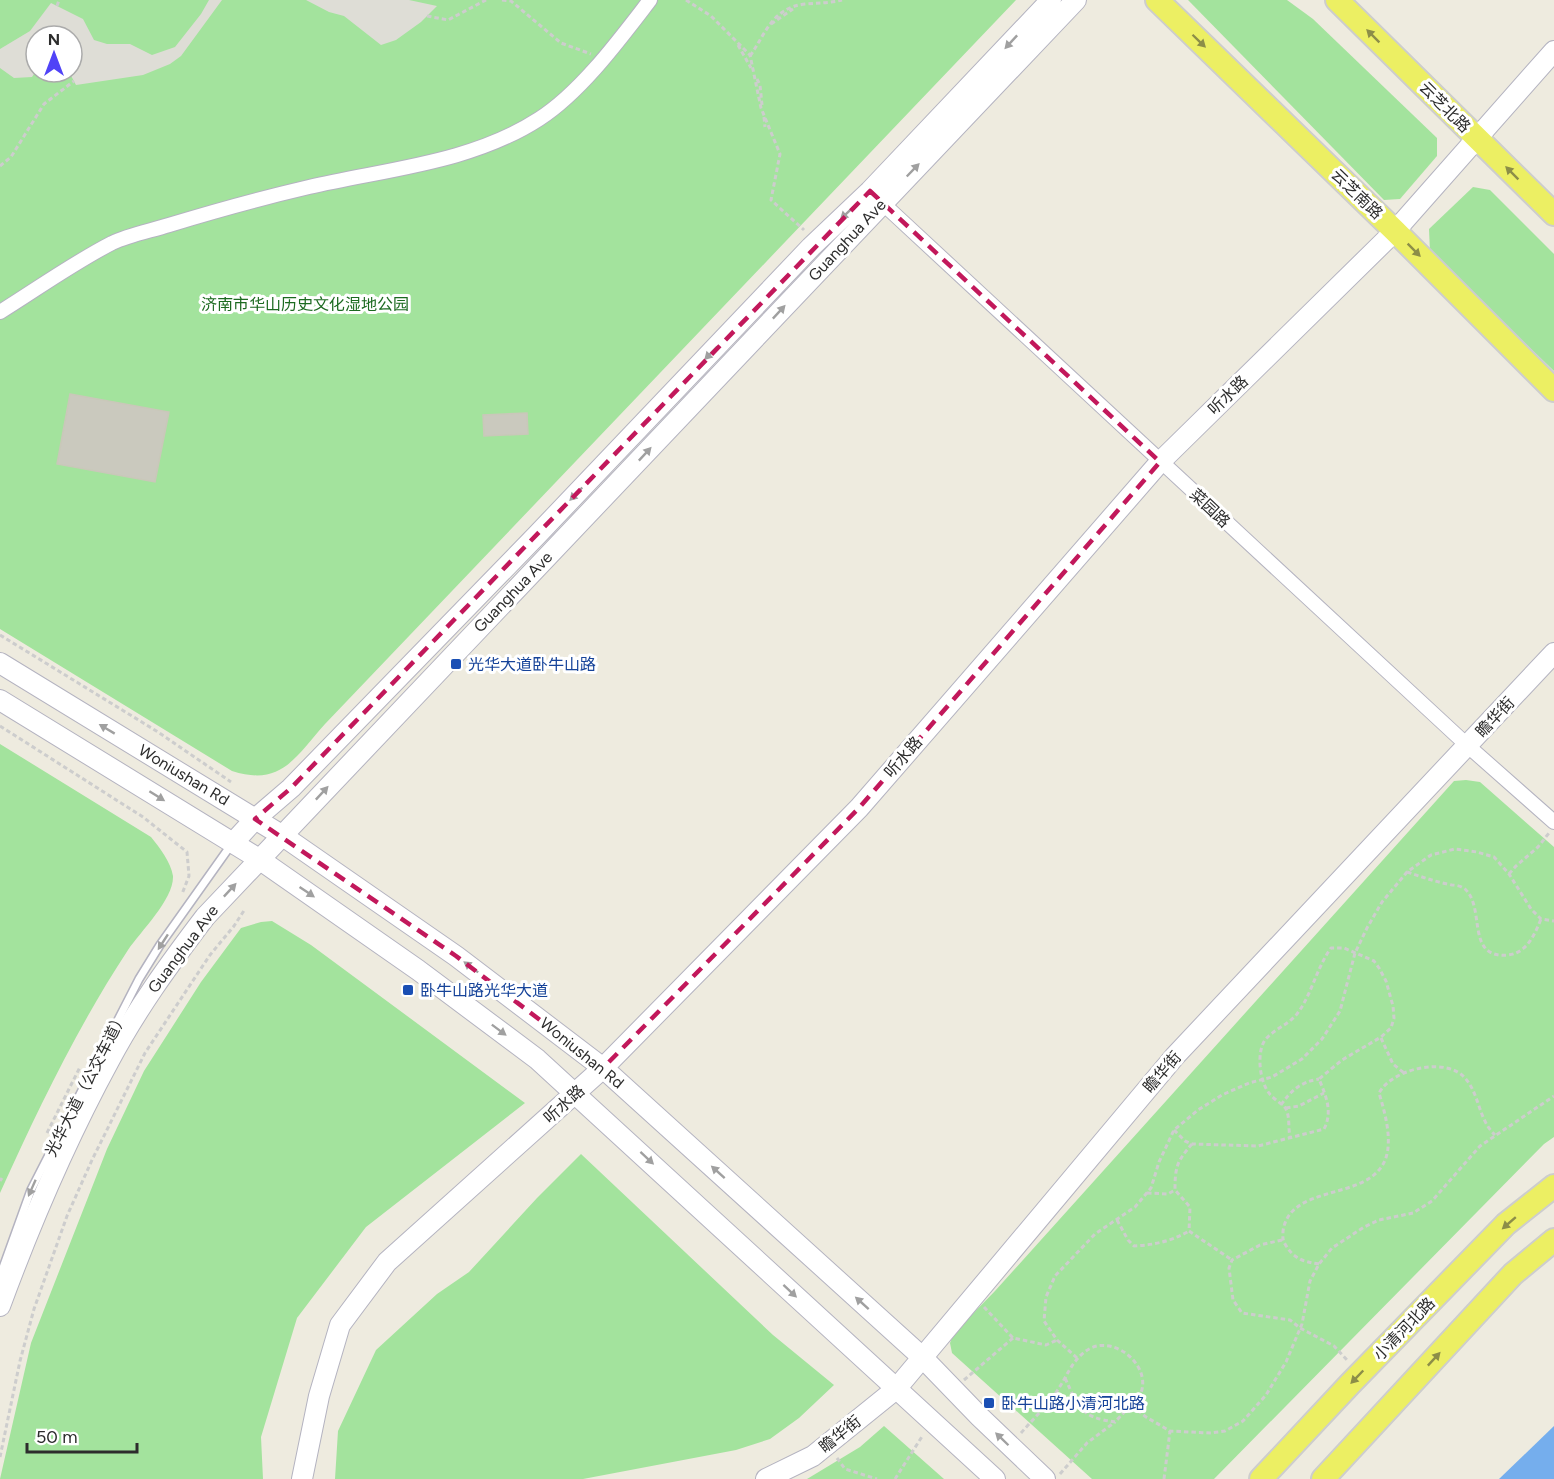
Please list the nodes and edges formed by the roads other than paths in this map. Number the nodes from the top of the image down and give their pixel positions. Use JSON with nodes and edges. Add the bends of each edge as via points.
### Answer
{"nodes":[{"id":1,"x":650,"y":0,"type":"edge"},
{"id":2,"x":1051,"y":0,"type":"edge"},
{"id":3,"x":1076,"y":0,"type":"edge"},
{"id":4,"x":1157,"y":0,"type":"edge"},
{"id":5,"x":1337,"y":0,"type":"edge"},
{"id":6,"x":1554,"y":51,"type":"edge"},
{"id":7,"x":1476,"y":137,"type":"junction"},
{"id":8,"x":875,"y":197,"type":"junction"},
{"id":9,"x":1554,"y":214,"type":"edge"},
{"id":10,"x":1395,"y":231,"type":"junction"},
{"id":11,"x":0,"y":312,"type":"edge"},
{"id":12,"x":1554,"y":390,"type":"edge"},
{"id":13,"x":1160,"y":462,"type":"junction"},
{"id":14,"x":1554,"y":653,"type":"edge"},
{"id":15,"x":0,"y":663,"type":"edge"},
{"id":16,"x":0,"y":700,"type":"edge"},
{"id":17,"x":1468,"y":746,"type":"junction"},
{"id":18,"x":255,"y":819,"type":"junction"},
{"id":19,"x":1554,"y":822,"type":"edge"},
{"id":20,"x":283,"y":836,"type":"junction"},
{"id":21,"x":232,"y":843,"type":"junction"},
{"id":22,"x":259,"y":859,"type":"junction"},
{"id":23,"x":603,"y":1068,"type":"junction"},
{"id":24,"x":576,"y":1093,"type":"junction"},
{"id":25,"x":1554,"y":1186,"type":"edge"},
{"id":26,"x":1554,"y":1240,"type":"edge"},
{"id":27,"x":0,"y":1276,"type":"edge"},
{"id":28,"x":0,"y":1306,"type":"edge"},
{"id":29,"x":922,"y":1357,"type":"junction"},
{"id":30,"x":896,"y":1389,"type":"junction"},
{"id":31,"x":302,"y":1479,"type":"edge"},
{"id":32,"x":766,"y":1479,"type":"edge"},
{"id":33,"x":995,"y":1479,"type":"edge"},
{"id":34,"x":1045,"y":1479,"type":"edge"},
{"id":35,"x":1261,"y":1479,"type":"edge"},
{"id":36,"x":1323,"y":1479,"type":"edge"}],
"edges":[{"from":1,"to":11,"type":"street","via":[[605,58],[573,90],[541,118],[504,140],[408,167],[239,204],[115,242]]},
{"from":2,"to":8,"type":"main road","name":"Guanghua Ave","one_way":true},
{"from":8,"to":3,"type":"main road","name":"Guanghua Ave","one_way":true},
{"from":4,"to":10,"type":"main road","name":"云芝南路","one_way":true},
{"from":7,"to":5,"type":"main road","name":"云芝北路","one_way":true},
{"from":6,"to":7,"type":"main road","name":"听水路"},
{"from":9,"to":7,"type":"main road","name":"云芝北路","one_way":true},
{"from":7,"to":10,"type":"main road","name":"听水路"},
{"from":8,"to":13,"type":"street","name":"菜园路"},
{"from":8,"to":18,"type":"main road","name":"Guanghua Ave","one_way":true,"via":[[811,247],[287,793]]},
{"from":20,"to":8,"type":"main road","name":"Guanghua Ave","one_way":true,"via":[[449,657],[553,552]]},
{"from":10,"to":12,"type":"main road","name":"云芝南路","one_way":true},
{"from":10,"to":13,"type":"main road","name":"听水路"},
{"from":13,"to":17,"type":"street","name":"菜园路"},
{"from":13,"to":23,"type":"main road","name":"听水路","via":[[859,808]]},
{"from":14,"to":17,"type":"main road","name":"瞻华街"},
{"from":18,"to":15,"type":"main road","name":"Woniushan Rd","one_way":true},
{"from":16,"to":21,"type":"main road","name":"Woniushan Rd","one_way":true},
{"from":17,"to":19,"type":"street","name":"菜园路"},
{"from":17,"to":29,"type":"main road","name":"瞻华街","via":[[1175,1056]]},
{"from":18,"to":20,"type":"main road","name":"Woniushan Rd"},
{"from":18,"to":21,"type":"main road","name":"Guanghua Ave"},
{"from":20,"to":22,"type":"main road","name":"Guanghua Ave"},
{"from":23,"to":20,"type":"main road","name":"Woniushan Rd","one_way":true,"via":[[456,956]]},
{"from":21,"to":22,"type":"main road","name":"Woniushan Rd"},
{"from":21,"to":27,"type":"lane","name":"光华大道（公交车道）","one_way":true,"via":[[140,979],[31,1190]]},
{"from":22,"to":24,"type":"main road","name":"Woniushan Rd","one_way":true,"via":[[418,970]]},
{"from":28,"to":22,"type":"main road","name":"Guanghua Ave","one_way":true,"via":[[52,1176],[109,1060],[164,970],[205,917]]},
{"from":23,"to":24,"type":"main road","name":"听水路"},
{"from":29,"to":23,"type":"main road","name":"Woniushan Rd","one_way":true},
{"from":24,"to":30,"type":"main road","name":"Woniushan Rd","one_way":true},
{"from":24,"to":31,"type":"main road","name":"听水路","via":[[387,1262],[340,1325],[319,1396]]},
{"from":25,"to":35,"type":"main road","name":"小清河北路","one_way":true,"via":[[1506,1224]]},
{"from":36,"to":26,"type":"main road","one_way":true,"via":[[1513,1274]]},
{"from":29,"to":30,"type":"main road","name":"瞻华街"},
{"from":34,"to":29,"type":"main road","name":"Woniushan Rd","one_way":true},
{"from":30,"to":32,"type":"main road","name":"瞻华街","via":[[813,1456]]},
{"from":30,"to":33,"type":"main road","name":"Woniushan Rd"}]}
